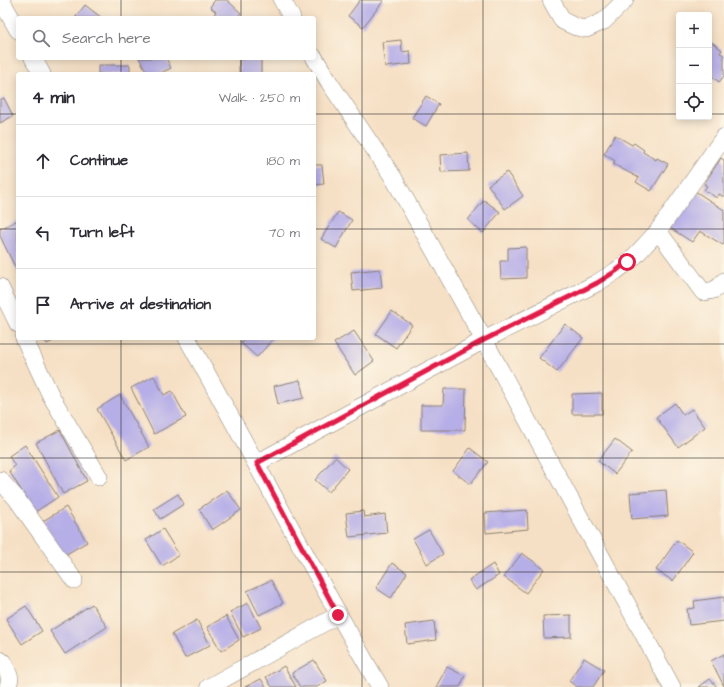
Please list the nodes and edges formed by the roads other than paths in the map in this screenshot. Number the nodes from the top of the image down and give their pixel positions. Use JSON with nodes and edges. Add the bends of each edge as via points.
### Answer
{"nodes":[{"id":1,"x":1,"y":0,"type":"edge"},
{"id":2,"x":282,"y":0,"type":"edge"},
{"id":3,"x":551,"y":0,"type":"edge"},
{"id":4,"x":624,"y":0,"type":"edge"},
{"id":5,"x":291,"y":16,"type":"edge"},
{"id":6,"x":16,"y":26,"type":"edge"},
{"id":7,"x":316,"y":59,"type":"edge"},
{"id":8,"x":34,"y":60,"type":"edge"},
{"id":9,"x":41,"y":72,"type":"edge"},
{"id":10,"x":724,"y":137,"type":"edge"},
{"id":11,"x":658,"y":231,"type":"junction"},
{"id":12,"x":724,"y":281,"type":"edge"},
{"id":13,"x":0,"y":287,"type":"edge"},
{"id":14,"x":16,"y":320,"type":"edge"},
{"id":15,"x":25,"y":340,"type":"edge"},
{"id":16,"x":188,"y":340,"type":"edge"},
{"id":17,"x":484,"y":340,"type":"junction"},
{"id":18,"x":257,"y":463,"type":"junction"},
{"id":19,"x":99,"y":477,"type":"dead end"},
{"id":20,"x":0,"y":480,"type":"edge"},
{"id":21,"x":74,"y":580,"type":"dead end"},
{"id":22,"x":338,"y":615,"type":"junction"},
{"id":23,"x":0,"y":660,"type":"edge"},
{"id":24,"x":8,"y":687,"type":"edge"},
{"id":25,"x":209,"y":687,"type":"edge"},
{"id":26,"x":380,"y":687,"type":"edge"},
{"id":27,"x":672,"y":687,"type":"edge"}],
"edges":[{"from":1,"to":6,"type":"street"},
{"from":2,"to":5,"type":"street"},
{"from":3,"to":4,"type":"street","via":[[562,21],[586,28],[604,21]]},
{"from":7,"to":17,"type":"street","via":[[393,177]]},
{"from":8,"to":9,"type":"street"},
{"from":10,"to":11,"type":"street"},
{"from":11,"to":12,"type":"street","via":[[703,292],[714,291]]},
{"from":11,"to":17,"type":"street","via":[[632,259],[616,271]]},
{"from":13,"to":14,"type":"street"},
{"from":15,"to":19,"type":"street","via":[[51,396]]},
{"from":16,"to":18,"type":"street"},
{"from":17,"to":18,"type":"street"},
{"from":17,"to":27,"type":"street"},
{"from":18,"to":22,"type":"street"},
{"from":20,"to":21,"type":"street","via":[[16,498]]},
{"from":22,"to":25,"type":"street"},
{"from":22,"to":26,"type":"street"},
{"from":23,"to":24,"type":"street","via":[[4,663],[10,678]]}]}
